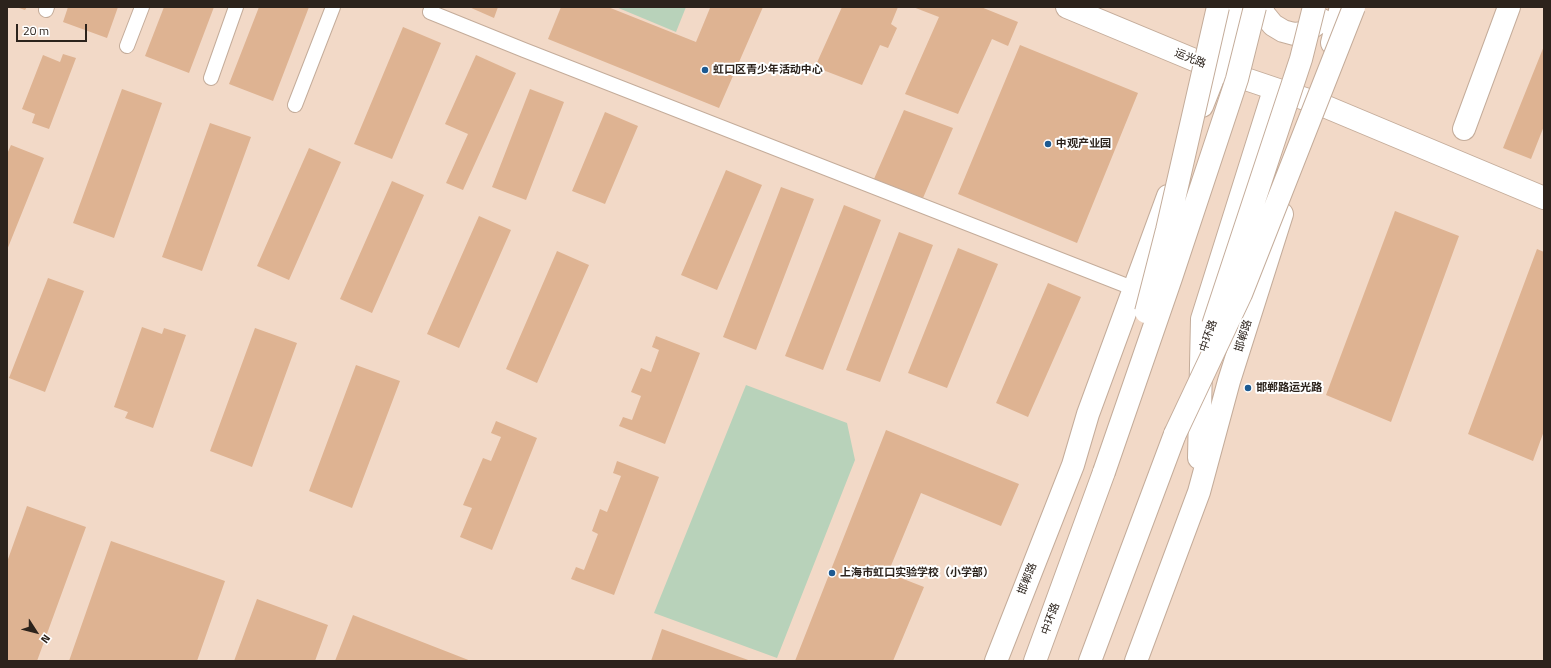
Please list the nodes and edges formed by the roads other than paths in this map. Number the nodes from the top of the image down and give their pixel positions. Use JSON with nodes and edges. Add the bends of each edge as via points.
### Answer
{"nodes":[{"id":1,"x":142,"y":7,"type":"edge"},
{"id":2,"x":236,"y":7,"type":"edge"},
{"id":3,"x":333,"y":7,"type":"edge"},
{"id":4,"x":432,"y":7,"type":"edge"},
{"id":5,"x":1067,"y":7,"type":"edge"},
{"id":6,"x":1218,"y":7,"type":"edge"},
{"id":7,"x":1232,"y":7,"type":"edge"},
{"id":8,"x":1241,"y":7,"type":"edge"},
{"id":9,"x":1255,"y":7,"type":"edge"},
{"id":10,"x":1262,"y":7,"type":"edge"},
{"id":11,"x":1314,"y":7,"type":"edge"},
{"id":12,"x":1331,"y":7,"type":"edge"},
{"id":13,"x":1341,"y":7,"type":"edge"},
{"id":14,"x":1354,"y":7,"type":"edge"},
{"id":15,"x":1509,"y":7,"type":"edge"},
{"id":16,"x":127,"y":46,"type":"dead end"},
{"id":17,"x":1216,"y":69,"type":"junction"},
{"id":18,"x":211,"y":78,"type":"dead end"},
{"id":19,"x":1274,"y":90,"type":"junction"},
{"id":20,"x":1317,"y":103,"type":"junction"},
{"id":21,"x":295,"y":106,"type":"dead end"},
{"id":22,"x":1464,"y":129,"type":"dead end"},
{"id":23,"x":1544,"y":198,"type":"edge"},
{"id":24,"x":1135,"y":289,"type":"junction"},
{"id":25,"x":1175,"y":434,"type":"junction"},
{"id":26,"x":1104,"y":472,"type":"junction"},
{"id":27,"x":1199,"y":492,"type":"junction"},
{"id":28,"x":996,"y":661,"type":"edge"},
{"id":29,"x":1035,"y":661,"type":"edge"},
{"id":30,"x":1090,"y":661,"type":"edge"},
{"id":31,"x":1136,"y":661,"type":"edge"}],
"edges":[{"from":1,"to":16,"type":"lane"},
{"from":2,"to":18,"type":"lane"},
{"from":3,"to":21,"type":"lane"},
{"from":4,"to":24,"type":"lane","via":[[430,12],[509,45]]},
{"from":5,"to":17,"type":"main road","name":"运光路"},
{"from":6,"to":26,"type":"main road","bridge":true,"via":[[1167,230]]},
{"from":7,"to":17,"type":"main road","name":"邯郸路"},
{"from":8,"to":17,"type":"main road","name":"邯郸路"},
{"from":9,"to":26,"type":"main road","name":"中环路","bridge":true,"via":[[1232,93],[1169,286]]},
{"from":10,"to":12,"type":"main road","via":[[1273,25],[1294,34],[1304,33],[1314,27]]},
{"from":11,"to":25,"type":"main road","name":"中环路","bridge":true,"via":[[1243,237]]},
{"from":13,"to":20,"type":"main road","name":"邯郸路"},
{"from":14,"to":25,"type":"main road","bridge":true,"via":[[1241,294]]},
{"from":15,"to":22,"type":"main road"},
{"from":17,"to":19,"type":"main road","name":"运光路"},
{"from":17,"to":24,"type":"main road","name":"邯郸路"},
{"from":19,"to":20,"type":"main road","name":"运光路"},
{"from":19,"to":27,"type":"main road","via":[[1202,319]]},
{"from":20,"to":23,"type":"main road","name":"运光路"},
{"from":20,"to":27,"type":"main road","name":"邯郸路","via":[[1229,382]]},
{"from":24,"to":28,"type":"main road","name":"邯郸路","via":[[1088,414],[1073,465]]},
{"from":25,"to":30,"type":"main road","name":"中环路"},
{"from":26,"to":29,"type":"main road","name":"中环路"},
{"from":27,"to":31,"type":"main road","name":"邯郸路"}]}
